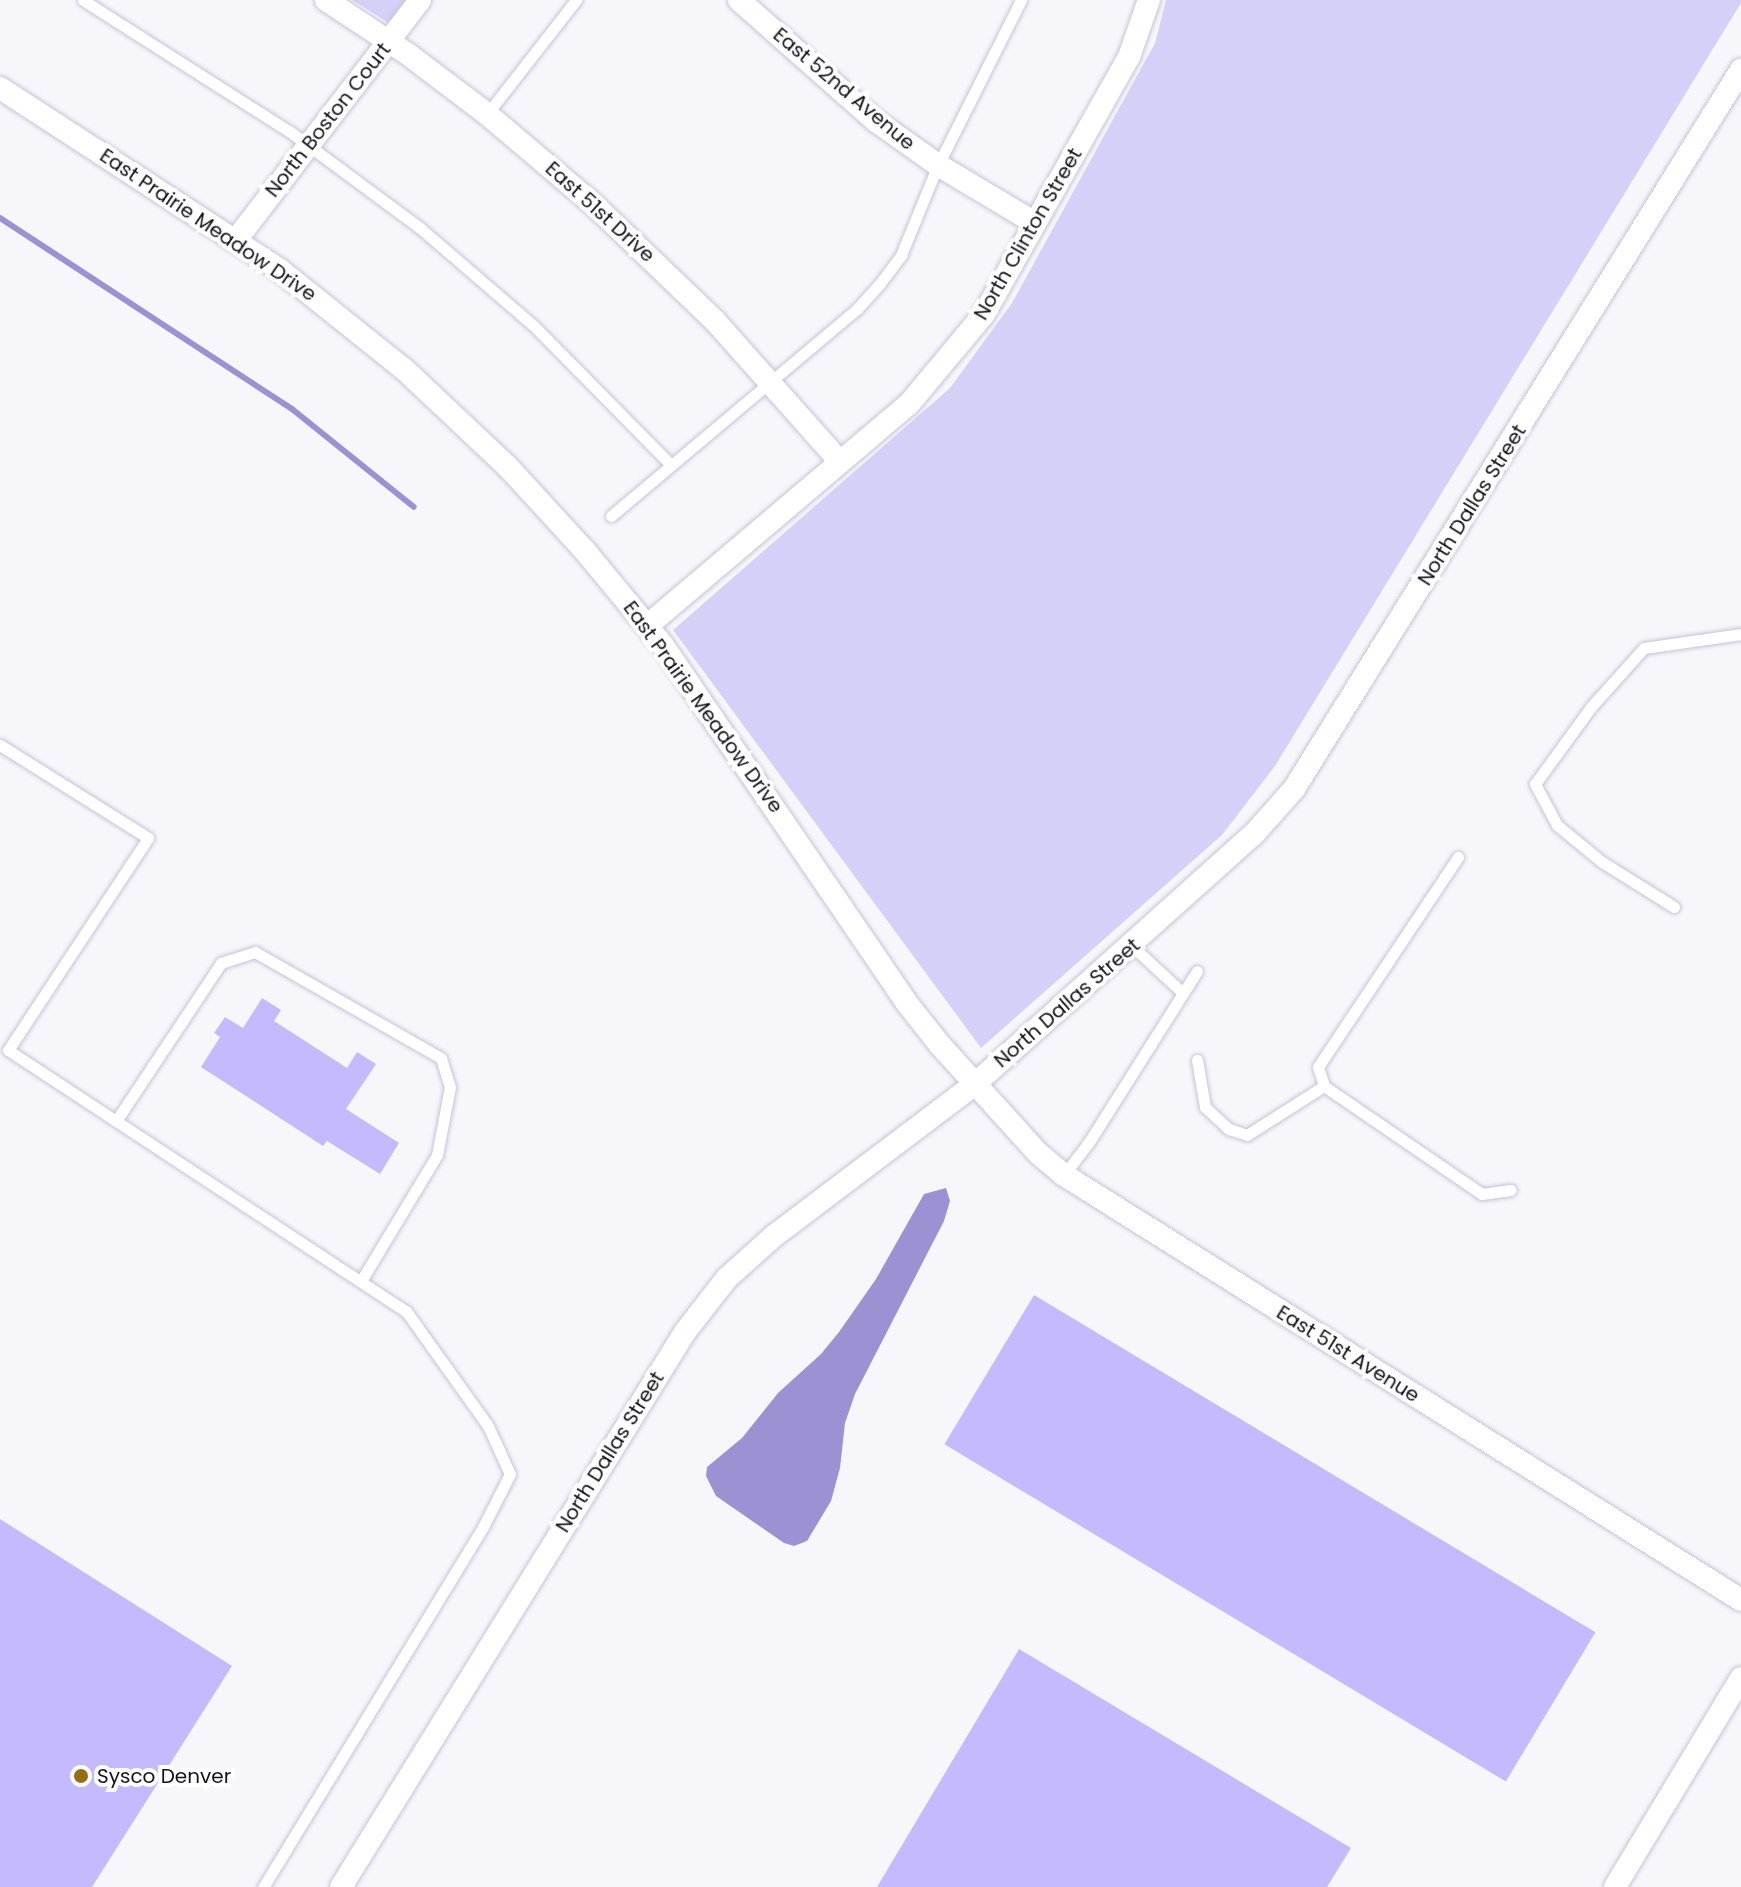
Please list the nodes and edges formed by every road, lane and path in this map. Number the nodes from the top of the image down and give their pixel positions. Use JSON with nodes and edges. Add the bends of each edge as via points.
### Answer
{"nodes":[{"id":1,"x":83,"y":0,"type":"edge"},
{"id":2,"x":326,"y":0,"type":"edge"},
{"id":3,"x":420,"y":0,"type":"edge"},
{"id":4,"x":576,"y":0,"type":"edge"},
{"id":5,"x":739,"y":0,"type":"edge"},
{"id":6,"x":1021,"y":0,"type":"edge"},
{"id":7,"x":1149,"y":0,"type":"edge"},
{"id":8,"x":389,"y":41,"type":"junction"},
{"id":9,"x":1741,"y":70,"type":"edge"},
{"id":10,"x":0,"y":88,"type":"edge"},
{"id":11,"x":487,"y":114,"type":"junction"},
{"id":12,"x":309,"y":145,"type":"junction"},
{"id":13,"x":938,"y":165,"type":"junction"},
{"id":14,"x":1035,"y":223,"type":"junction"},
{"id":15,"x":236,"y":240,"type":"junction"},
{"id":16,"x":769,"y":381,"type":"junction"},
{"id":17,"x":840,"y":462,"type":"junction"},
{"id":18,"x":670,"y":464,"type":"junction"},
{"id":19,"x":611,"y":516,"type":"dead end"},
{"id":20,"x":647,"y":626,"type":"junction"},
{"id":21,"x":1741,"y":634,"type":"edge"},
{"id":22,"x":0,"y":745,"type":"edge"},
{"id":23,"x":1458,"y":857,"type":"dead end"},
{"id":24,"x":1674,"y":907,"type":"dead end"},
{"id":25,"x":1132,"y":946,"type":"junction"},
{"id":26,"x":1197,"y":971,"type":"dead end"},
{"id":27,"x":1183,"y":993,"type":"junction"},
{"id":28,"x":1197,"y":1060,"type":"dead end"},
{"id":29,"x":975,"y":1084,"type":"junction"},
{"id":30,"x":1324,"y":1086,"type":"junction"},
{"id":31,"x":116,"y":1121,"type":"junction"},
{"id":32,"x":1064,"y":1175,"type":"junction"},
{"id":33,"x":1511,"y":1190,"type":"dead end"},
{"id":34,"x":361,"y":1281,"type":"junction"},
{"id":35,"x":1741,"y":1600,"type":"edge"},
{"id":36,"x":1741,"y":1678,"type":"edge"},
{"id":37,"x":263,"y":1887,"type":"edge"},
{"id":38,"x":341,"y":1887,"type":"edge"},
{"id":39,"x":1615,"y":1887,"type":"edge"}],
"edges":[{"from":1,"to":12,"type":"lane"},
{"from":2,"to":8,"type":"street","name":"East 51st Drive"},
{"from":3,"to":8,"type":"street","name":"North Boston Court"},
{"from":4,"to":11,"type":"lane"},
{"from":5,"to":13,"type":"street","name":"East 52nd Avenue","via":[[876,121]]},
{"from":6,"to":13,"type":"lane"},
{"from":7,"to":14,"type":"street","name":"North Clinton Street","via":[[1129,57]]},
{"from":8,"to":11,"type":"street","name":"East 51st Drive"},
{"from":8,"to":12,"type":"street","name":"North Boston Court"},
{"from":9,"to":25,"type":"street","name":"North Dallas Street","via":[[1307,772],[1267,822]]},
{"from":10,"to":15,"type":"street","name":"East Prairie Meadow Drive"},
{"from":11,"to":16,"type":"street","name":"East 51st Drive","via":[[668,274]]},
{"from":12,"to":15,"type":"street","name":"North Boston Court"},
{"from":12,"to":18,"type":"lane","via":[[479,276]]},
{"from":13,"to":14,"type":"street","name":"East 52nd Avenue"},
{"from":13,"to":16,"type":"lane","via":[[901,255],[878,286]]},
{"from":14,"to":17,"type":"street","name":"North Clinton Street","via":[[984,314],[909,404]]},
{"from":15,"to":20,"type":"street","name":"East Prairie Meadow Drive","via":[[358,331],[453,414],[560,522]]},
{"from":16,"to":17,"type":"street","name":"East 51st Drive"},
{"from":16,"to":18,"type":"lane"},
{"from":17,"to":20,"type":"street","name":"North Clinton Street"},
{"from":18,"to":19,"type":"lane"},
{"from":20,"to":29,"type":"street","name":"East Prairie Meadow Drive","via":[[716,719],[892,982]]},
{"from":21,"to":24,"type":"lane","via":[[1644,648],[1591,707],[1535,784],[1557,825],[1602,862]]},
{"from":22,"to":31,"type":"lane","via":[[148,838],[8,1050]]},
{"from":23,"to":30,"type":"lane","via":[[1318,1067]]},
{"from":25,"to":27,"type":"lane"},
{"from":25,"to":29,"type":"street","name":"North Dallas Street"},
{"from":26,"to":27,"type":"lane"},
{"from":27,"to":32,"type":"lane"},
{"from":28,"to":30,"type":"lane","via":[[1205,1107],[1229,1129],[1247,1135]]},
{"from":29,"to":32,"type":"street","name":"East 51st Avenue"},
{"from":29,"to":38,"type":"street","name":"North Dallas Street","via":[[756,1251],[707,1301]]},
{"from":30,"to":33,"type":"lane","via":[[1482,1194]]},
{"from":31,"to":34,"type":"lane"},
{"from":31,"to":34,"type":"lane","via":[[221,963],[255,952],[441,1058],[450,1087],[437,1155]]},
{"from":32,"to":35,"type":"street","name":"East 51st Avenue"},
{"from":34,"to":37,"type":"lane","via":[[406,1311],[488,1426],[510,1474],[483,1527]]},
{"from":36,"to":39,"type":"street"}]}
